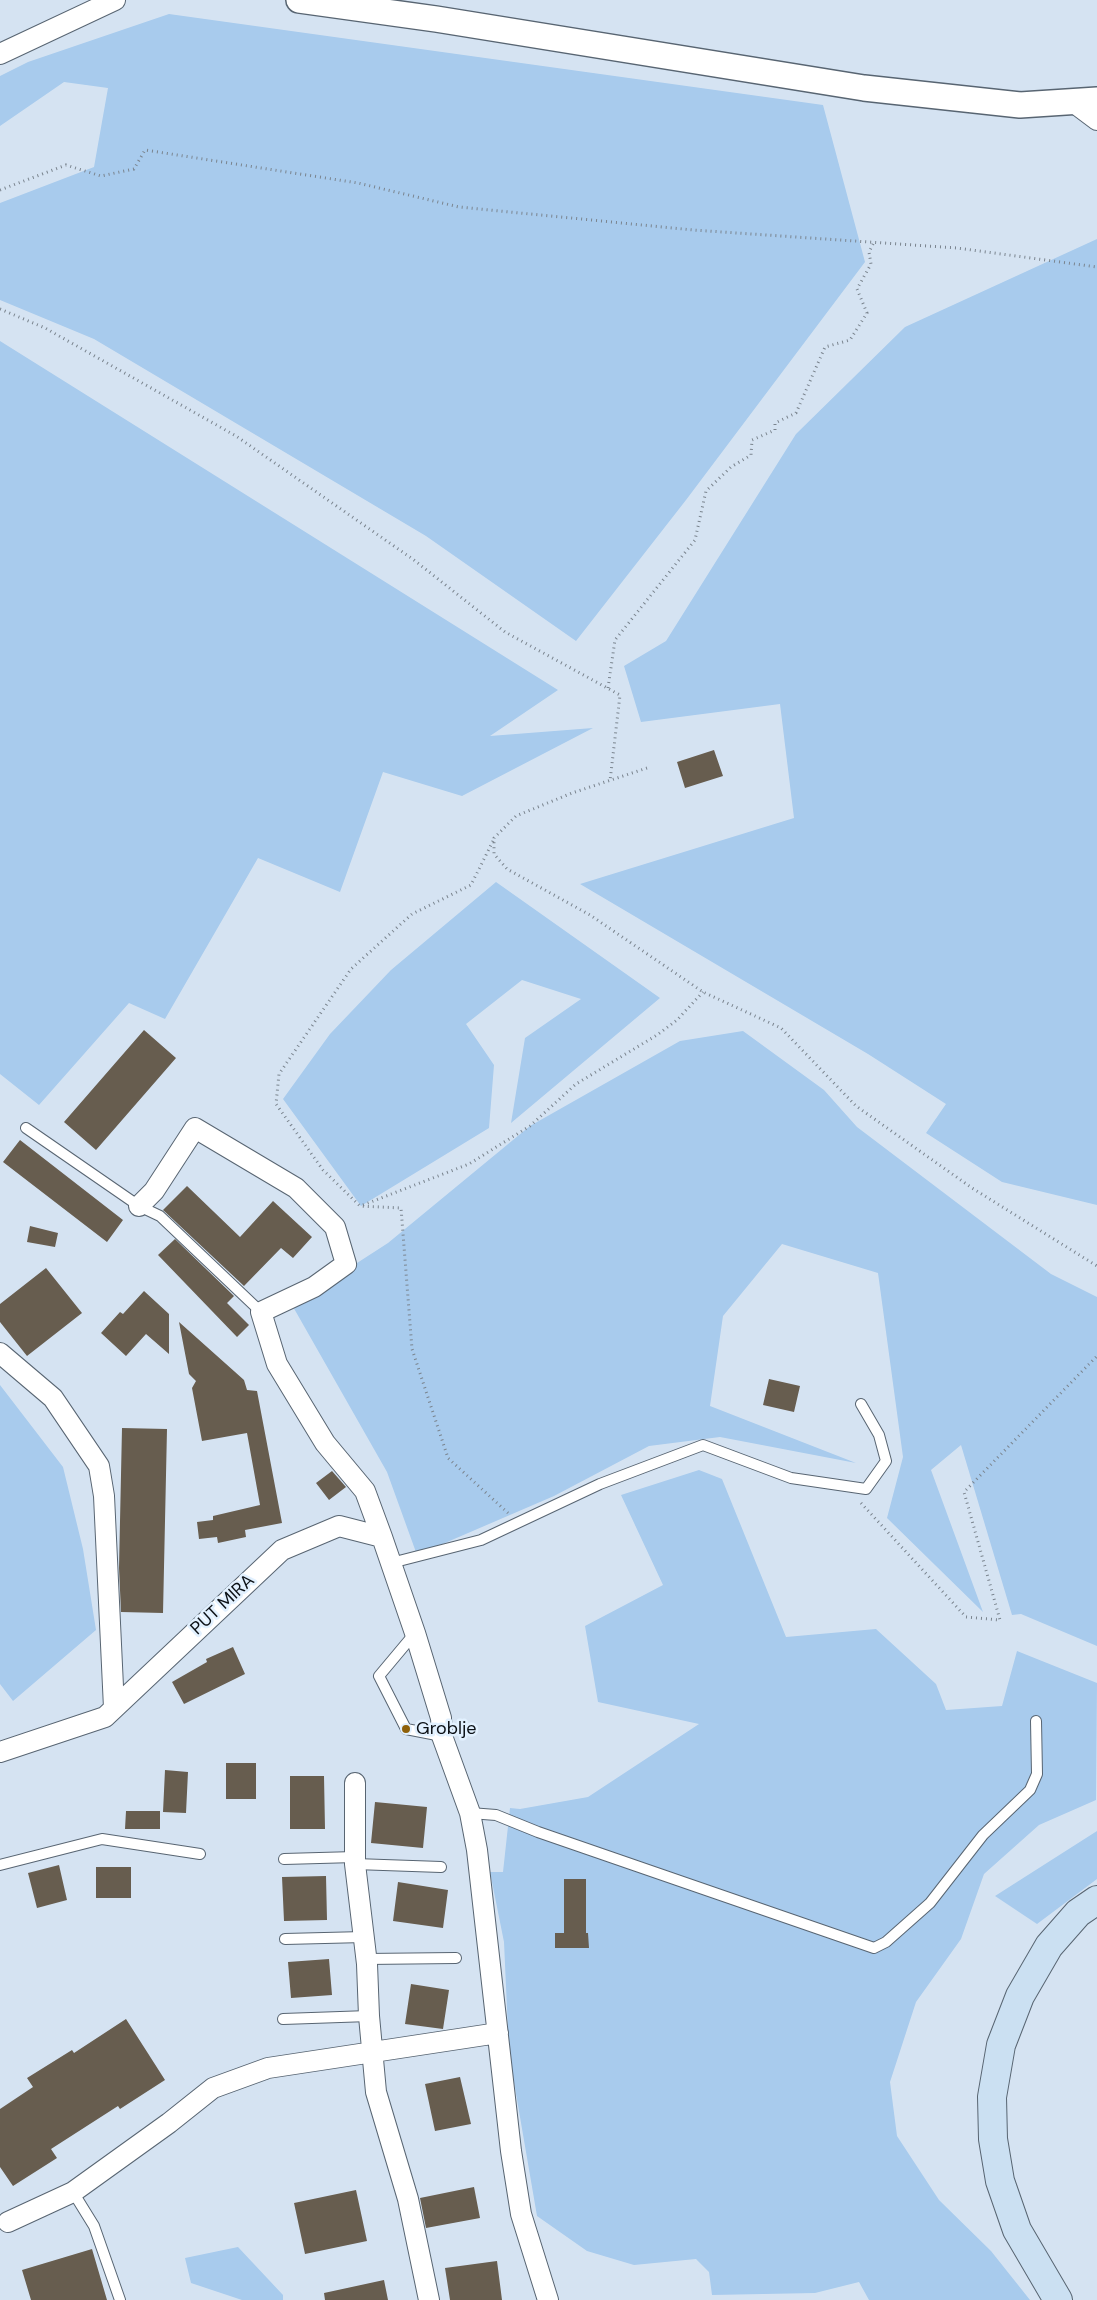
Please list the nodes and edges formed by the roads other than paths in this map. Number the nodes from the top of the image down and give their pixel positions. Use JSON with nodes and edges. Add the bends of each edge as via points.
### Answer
{"nodes":[{"id":1,"x":116,"y":0,"type":"edge"},
{"id":2,"x":298,"y":0,"type":"edge"},
{"id":3,"x":0,"y":54,"type":"edge"},
{"id":4,"x":1085,"y":101,"type":"edge"},
{"id":5,"x":1097,"y":120,"type":"edge"},
{"id":6,"x":26,"y":1128,"type":"dead end"},
{"id":7,"x":139,"y":1206,"type":"junction"},
{"id":8,"x":261,"y":1312,"type":"junction"},
{"id":9,"x":0,"y":1354,"type":"edge"},
{"id":10,"x":861,"y":1404,"type":"dead end"},
{"id":11,"x":382,"y":1537,"type":"junction"},
{"id":12,"x":391,"y":1563,"type":"junction"},
{"id":13,"x":412,"y":1625,"type":"junction"},
{"id":14,"x":114,"y":1708,"type":"junction"},
{"id":15,"x":1036,"y":1721,"type":"dead end"},
{"id":16,"x":442,"y":1736,"type":"junction"},
{"id":17,"x":0,"y":1752,"type":"edge"},
{"id":18,"x":355,"y":1783,"type":"dead end"},
{"id":19,"x":470,"y":1812,"type":"junction"},
{"id":20,"x":200,"y":1854,"type":"dead end"},
{"id":21,"x":284,"y":1859,"type":"dead end"},
{"id":22,"x":355,"y":1860,"type":"junction"},
{"id":23,"x":0,"y":1865,"type":"edge"},
{"id":24,"x":441,"y":1867,"type":"dead end"},
{"id":25,"x":1087,"y":1907,"type":"edge"},
{"id":26,"x":364,"y":1937,"type":"junction"},
{"id":27,"x":285,"y":1939,"type":"dead end"},
{"id":28,"x":456,"y":1958,"type":"dead end"},
{"id":29,"x":366,"y":1960,"type":"junction"},
{"id":30,"x":368,"y":2016,"type":"junction"},
{"id":31,"x":283,"y":2019,"type":"dead end"},
{"id":32,"x":498,"y":2033,"type":"junction"},
{"id":33,"x":372,"y":2052,"type":"junction"},
{"id":34,"x":73,"y":2192,"type":"junction"},
{"id":35,"x":8,"y":2222,"type":"dead end"},
{"id":36,"x":120,"y":2300,"type":"edge"},
{"id":37,"x":429,"y":2300,"type":"edge"},
{"id":38,"x":548,"y":2300,"type":"edge"},
{"id":39,"x":1058,"y":2300,"type":"edge"}],
"edges":[{"from":1,"to":3,"type":"street"},
{"from":2,"to":4,"type":"street","via":[[864,88],[1020,105]]},
{"from":4,"to":5,"type":"street"},
{"from":6,"to":7,"type":"lane"},
{"from":7,"to":8,"type":"lane","via":[[160,1216]]},
{"from":7,"to":8,"type":"street","via":[[154,1190],[195,1128],[296,1188],[335,1227],[346,1264],[314,1287]]},
{"from":8,"to":11,"type":"street","via":[[277,1364],[325,1443],[365,1491]]},
{"from":9,"to":14,"type":"street","via":[[53,1398],[99,1466],[104,1496]]},
{"from":10,"to":12,"type":"lane","via":[[879,1435],[886,1460],[866,1489],[791,1478],[703,1445],[600,1484],[481,1540]]},
{"from":11,"to":12,"type":"street"},
{"from":11,"to":14,"type":"street","name":"PUT MIRA","via":[[339,1526],[282,1550]]},
{"from":12,"to":13,"type":"street"},
{"from":13,"to":16,"type":"street","via":[[441,1718]]},
{"from":13,"to":16,"type":"lane","via":[[379,1676],[406,1729]]},
{"from":14,"to":17,"type":"street","name":"PUT MIRA","via":[[105,1717]]},
{"from":15,"to":19,"type":"lane","via":[[1037,1774],[1030,1790],[982,1835],[930,1903],[886,1942],[874,1948],[496,1815]]},
{"from":16,"to":19,"type":"street"},
{"from":18,"to":22,"type":"street"},
{"from":19,"to":32,"type":"street"},
{"from":20,"to":23,"type":"lane","via":[[102,1839]]},
{"from":21,"to":22,"type":"lane"},
{"from":22,"to":24,"type":"lane"},
{"from":22,"to":26,"type":"street"},
{"from":25,"to":39,"type":"main road","via":[[1049,1946],[1020,1996],[1001,2046],[992,2097],[993,2139],[1000,2181],[1017,2230]]},
{"from":26,"to":27,"type":"lane"},
{"from":26,"to":29,"type":"street"},
{"from":28,"to":29,"type":"lane"},
{"from":29,"to":30,"type":"street"},
{"from":30,"to":31,"type":"lane"},
{"from":30,"to":33,"type":"street"},
{"from":32,"to":33,"type":"street"},
{"from":32,"to":38,"type":"street","via":[[521,2214]]},
{"from":33,"to":34,"type":"street","via":[[268,2068],[212,2088]]},
{"from":33,"to":37,"type":"street","via":[[376,2092],[408,2199]]},
{"from":34,"to":35,"type":"street"},
{"from":34,"to":36,"type":"lane","via":[[94,2226]]}]}
